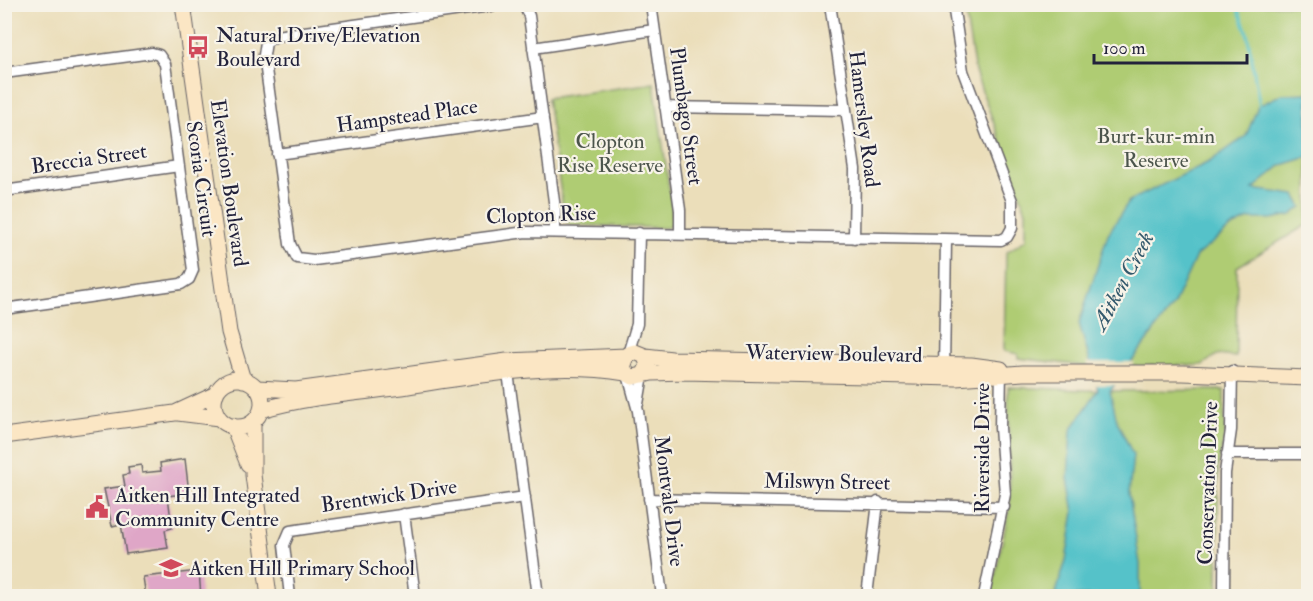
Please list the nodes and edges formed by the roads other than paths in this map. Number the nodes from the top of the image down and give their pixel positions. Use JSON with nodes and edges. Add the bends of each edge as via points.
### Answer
{"nodes":[{"id":1,"x":183,"y":4,"type":"edge"},
{"id":2,"x":504,"y":4,"type":"edge"},
{"id":3,"x":651,"y":4,"type":"edge"},
{"id":4,"x":830,"y":4,"type":"edge"},
{"id":5,"x":954,"y":4,"type":"edge"},
{"id":6,"x":520,"y":5,"type":"edge"},
{"id":7,"x":654,"y":30,"type":"junction"},
{"id":8,"x":533,"y":48,"type":"junction"},
{"id":9,"x":4,"y":73,"type":"edge"},
{"id":10,"x":665,"y":107,"type":"junction"},
{"id":11,"x":846,"y":110,"type":"junction"},
{"id":12,"x":543,"y":117,"type":"junction"},
{"id":13,"x":277,"y":154,"type":"junction"},
{"id":14,"x":179,"y":166,"type":"junction"},
{"id":15,"x":4,"y":191,"type":"edge"},
{"id":16,"x":555,"y":232,"type":"junction"},
{"id":17,"x":639,"y":233,"type":"junction"},
{"id":18,"x":680,"y":233,"type":"junction"},
{"id":19,"x":854,"y":238,"type":"junction"},
{"id":20,"x":946,"y":240,"type":"junction"},
{"id":21,"x":4,"y":309,"type":"edge"},
{"id":22,"x":229,"y":332,"type":"junction"},
{"id":23,"x":636,"y":355,"type":"junction"},
{"id":24,"x":507,"y":366,"type":"junction"},
{"id":25,"x":800,"y":368,"type":"junction"},
{"id":26,"x":1308,"y":369,"type":"edge"},
{"id":27,"x":944,"y":371,"type":"junction"},
{"id":28,"x":1001,"y":372,"type":"junction"},
{"id":29,"x":1232,"y":373,"type":"junction"},
{"id":30,"x":635,"y":374,"type":"junction"},
{"id":31,"x":1308,"y":378,"type":"edge"},
{"id":32,"x":243,"y":380,"type":"junction"},
{"id":33,"x":227,"y":382,"type":"junction"},
{"id":34,"x":369,"y":386,"type":"junction"},
{"id":35,"x":257,"y":388,"type":"junction"},
{"id":36,"x":216,"y":394,"type":"junction"},
{"id":37,"x":175,"y":413,"type":"junction"},
{"id":38,"x":257,"y":416,"type":"junction"},
{"id":39,"x":219,"y":418,"type":"junction"},
{"id":40,"x":233,"y":426,"type":"junction"},
{"id":41,"x":4,"y":436,"type":"edge"},
{"id":42,"x":1227,"y":454,"type":"junction"},
{"id":43,"x":1308,"y":454,"type":"edge"},
{"id":44,"x":253,"y":475,"type":"junction"},
{"id":45,"x":525,"y":497,"type":"junction"},
{"id":46,"x":649,"y":498,"type":"junction"},
{"id":47,"x":878,"y":502,"type":"junction"},
{"id":48,"x":1004,"y":507,"type":"junction"},
{"id":49,"x":404,"y":514,"type":"junction"},
{"id":50,"x":269,"y":597,"type":"edge"},
{"id":51,"x":290,"y":597,"type":"edge"},
{"id":52,"x":415,"y":597,"type":"edge"},
{"id":53,"x":538,"y":597,"type":"edge"},
{"id":54,"x":662,"y":597,"type":"edge"},
{"id":55,"x":867,"y":597,"type":"edge"},
{"id":56,"x":984,"y":597,"type":"edge"},
{"id":57,"x":1224,"y":597,"type":"edge"}],
"edges":[{"from":1,"to":22,"type":"street","name":"Elevation Boulevard"},
{"from":2,"to":13,"type":"street","name":"Clopton Rise","via":[[269,39],[264,55]]},
{"from":3,"to":7,"type":"street","name":"Plumbago Street"},
{"from":4,"to":11,"type":"street","name":"Hamersley Road"},
{"from":5,"to":20,"type":"street","name":"Clopton Rise","via":[[963,70],[1009,193],[1013,219],[1010,233],[1001,240]]},
{"from":6,"to":8,"type":"street","via":[[529,16]]},
{"from":7,"to":8,"type":"street"},
{"from":7,"to":10,"type":"street","name":"Plumbago Street"},
{"from":8,"to":12,"type":"street"},
{"from":9,"to":14,"type":"street","name":"Scoria Circuit","via":[[159,55],[165,64]]},
{"from":10,"to":11,"type":"street"},
{"from":10,"to":18,"type":"street","name":"Plumbago Street"},
{"from":11,"to":19,"type":"street","name":"Hamersley Road","via":[[855,169]]},
{"from":12,"to":13,"type":"street","name":"Hampstead Place"},
{"from":12,"to":16,"type":"street"},
{"from":13,"to":16,"type":"street","name":"Clopton Rise","via":[[290,244],[293,254],[301,260],[501,234]]},
{"from":14,"to":15,"type":"street","name":"Breccia Street"},
{"from":14,"to":21,"type":"street","name":"Scoria Circuit","via":[[193,270],[186,282]]},
{"from":16,"to":17,"type":"street","name":"Clopton Rise"},
{"from":17,"to":18,"type":"street","name":"Clopton Rise"},
{"from":17,"to":23,"type":"street"},
{"from":18,"to":19,"type":"street","name":"Clopton Rise"},
{"from":19,"to":20,"type":"street","name":"Clopton Rise"},
{"from":20,"to":27,"type":"street"},
{"from":22,"to":32,"type":"street","name":"Elevation Boulevard"},
{"from":22,"to":33,"type":"street","name":"Elevation Boulevard"},
{"from":23,"to":24,"type":"street","name":"Waterview Boulevard"},
{"from":23,"to":25,"type":"street","name":"Waterview Boulevard"},
{"from":23,"to":30,"type":"street","via":[[623,364]]},
{"from":23,"to":30,"type":"street","via":[[648,366]]},
{"from":24,"to":30,"type":"street","name":"Waterview Boulevard"},
{"from":24,"to":34,"type":"street","name":"Waterview Boulevard"},
{"from":24,"to":45,"type":"street"},
{"from":25,"to":27,"type":"street","name":"Waterview Boulevard"},
{"from":25,"to":30,"type":"street","name":"Waterview Boulevard"},
{"from":26,"to":29,"type":"street","name":"Waterview Boulevard"},
{"from":27,"to":28,"type":"street","name":"Waterview Boulevard"},
{"from":28,"to":29,"type":"street","name":"Waterview Boulevard"},
{"from":28,"to":48,"type":"street","name":"Riverside Drive"},
{"from":29,"to":31,"type":"street","name":"Waterview Boulevard"},
{"from":29,"to":42,"type":"street","name":"Conservation Drive"},
{"from":30,"to":46,"type":"street","name":"Montvale Drive"},
{"from":32,"to":33,"type":"street"},
{"from":32,"to":35,"type":"street"},
{"from":33,"to":36,"type":"street"},
{"from":34,"to":35,"type":"street","name":"Waterview Boulevard"},
{"from":34,"to":38,"type":"street","name":"Waterview Boulevard","via":[[296,401]]},
{"from":35,"to":38,"type":"street","via":[[261,396]]},
{"from":36,"to":37,"type":"street"},
{"from":36,"to":39,"type":"street"},
{"from":37,"to":39,"type":"street"},
{"from":37,"to":41,"type":"street"},
{"from":38,"to":40,"type":"street","via":[[247,425]]},
{"from":38,"to":44,"type":"street"},
{"from":39,"to":40,"type":"street"},
{"from":40,"to":44,"type":"street"},
{"from":42,"to":43,"type":"street"},
{"from":42,"to":57,"type":"street","name":"Conservation Drive"},
{"from":44,"to":50,"type":"street"},
{"from":45,"to":49,"type":"street","name":"Brentwick Drive"},
{"from":45,"to":53,"type":"street"},
{"from":46,"to":47,"type":"street","name":"Milswyn Street"},
{"from":46,"to":54,"type":"street","name":"Montvale Drive"},
{"from":47,"to":48,"type":"street","name":"Milswyn Street"},
{"from":47,"to":55,"type":"street"},
{"from":48,"to":56,"type":"street","name":"Riverside Drive"},
{"from":49,"to":51,"type":"street","name":"Brentwick Drive","via":[[290,531],[284,544]]},
{"from":49,"to":52,"type":"street"}]}
